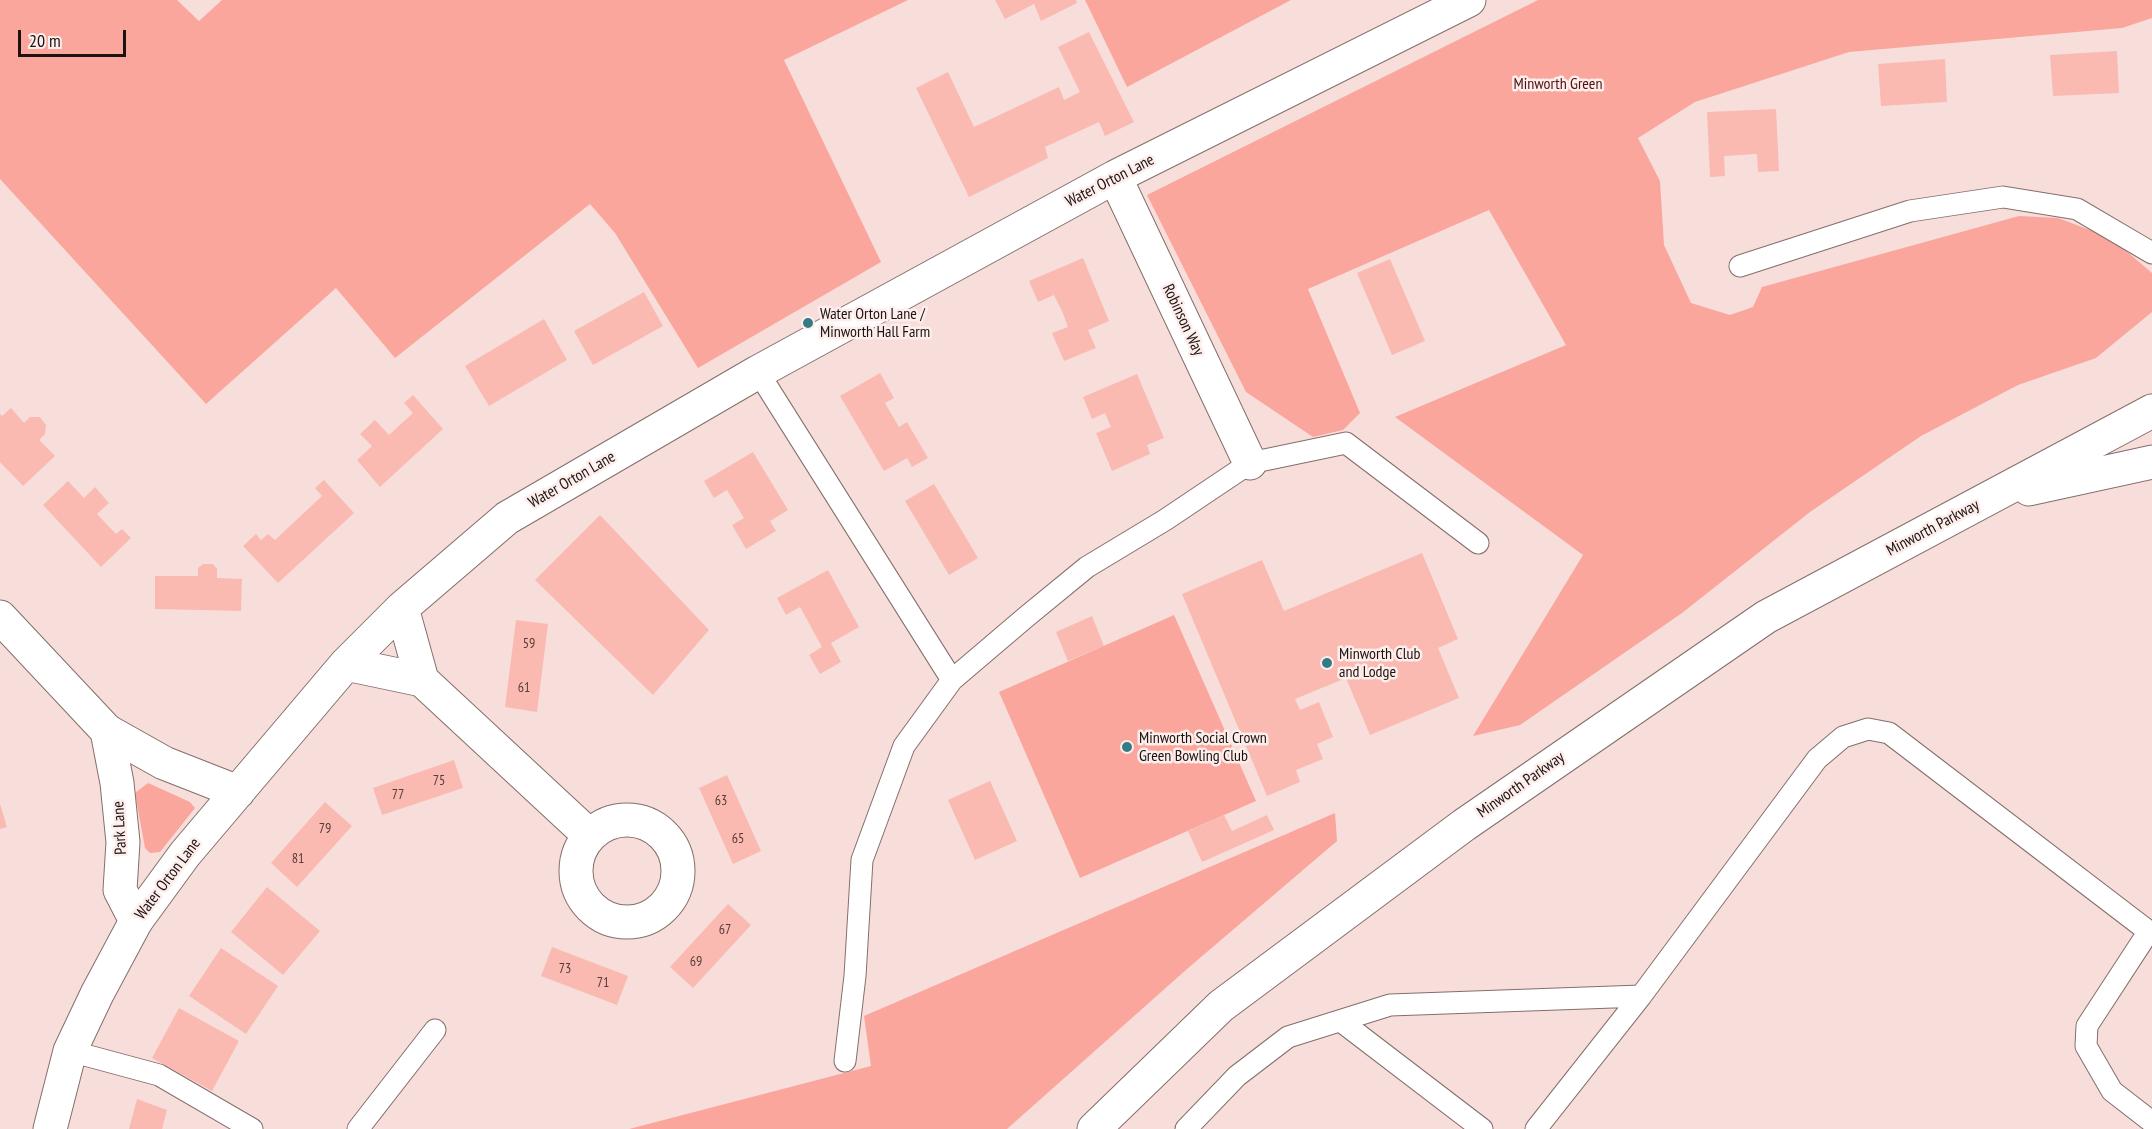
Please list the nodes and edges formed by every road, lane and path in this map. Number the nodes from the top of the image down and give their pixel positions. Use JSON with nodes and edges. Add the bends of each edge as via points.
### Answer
{"nodes":[{"id":1,"x":1468,"y":0,"type":"edge"},
{"id":2,"x":1115,"y":177,"type":"junction"},
{"id":3,"x":2152,"y":253,"type":"edge"},
{"id":4,"x":1740,"y":266,"type":"dead end"},
{"id":5,"x":758,"y":372,"type":"junction"},
{"id":6,"x":2152,"y":411,"type":"edge"},
{"id":7,"x":2152,"y":462,"type":"edge"},
{"id":8,"x":1250,"y":463,"type":"junction"},
{"id":9,"x":1989,"y":498,"type":"junction"},
{"id":10,"x":1478,"y":543,"type":"dead end"},
{"id":11,"x":402,"y":608,"type":"junction"},
{"id":12,"x":0,"y":617,"type":"edge"},
{"id":13,"x":346,"y":664,"type":"junction"},
{"id":14,"x":422,"y":680,"type":"junction"},
{"id":15,"x":952,"y":680,"type":"junction"},
{"id":16,"x":107,"y":731,"type":"junction"},
{"id":17,"x":238,"y":792,"type":"junction"},
{"id":18,"x":590,"y":836,"type":"dead end"},
{"id":19,"x":136,"y":921,"type":"junction"},
{"id":20,"x":2150,"y":932,"type":"edge"},
{"id":21,"x":1641,"y":996,"type":"junction"},
{"id":22,"x":1342,"y":1022,"type":"junction"},
{"id":23,"x":435,"y":1030,"type":"dead end"},
{"id":24,"x":70,"y":1051,"type":"junction"},
{"id":25,"x":845,"y":1061,"type":"dead end"},
{"id":26,"x":2152,"y":1122,"type":"edge"},
{"id":27,"x":50,"y":1129,"type":"edge"},
{"id":28,"x":252,"y":1129,"type":"edge"},
{"id":29,"x":358,"y":1129,"type":"edge"},
{"id":30,"x":1094,"y":1129,"type":"edge"},
{"id":31,"x":1186,"y":1129,"type":"edge"},
{"id":32,"x":1482,"y":1129,"type":"edge"},
{"id":33,"x":1536,"y":1129,"type":"edge"}],
"edges":[{"from":1,"to":2,"type":"street","name":"Water Orton Lane"},
{"from":2,"to":5,"type":"street","name":"Water Orton Lane"},
{"from":2,"to":8,"type":"street","name":"Robinson Way"},
{"from":3,"to":4,"type":"lane","via":[[2077,209],[2003,197],[1910,211]]},
{"from":5,"to":11,"type":"street","name":"Water Orton Lane","via":[[507,518]]},
{"from":5,"to":15,"type":"lane"},
{"from":6,"to":9,"type":"street","name":"Minworth Parkway"},
{"from":7,"to":9,"type":"street","name":"Minworth Parkway"},
{"from":8,"to":10,"type":"lane","via":[[1346,443]]},
{"from":8,"to":15,"type":"lane","via":[[1087,567]]},
{"from":9,"to":30,"type":"street","name":"Minworth Parkway","via":[[1766,617],[1464,825],[1221,1006]]},
{"from":11,"to":13,"type":"street","name":"Water Orton Lane"},
{"from":11,"to":14,"type":"street"},
{"from":12,"to":16,"type":"street"},
{"from":13,"to":14,"type":"street"},
{"from":13,"to":17,"type":"street","name":"Water Orton Lane"},
{"from":14,"to":18,"type":"street"},
{"from":15,"to":25,"type":"lane","via":[[904,746],[862,860]]},
{"from":16,"to":17,"type":"street","via":[[164,763]]},
{"from":16,"to":19,"type":"street","name":"Park Lane","via":[[123,842],[120,890]]},
{"from":17,"to":19,"type":"street","name":"Water Orton Lane","via":[[185,854]]},
{"from":19,"to":24,"type":"street","name":"Water Orton Lane"},
{"from":20,"to":21,"type":"lane","via":[[1889,733],[1868,729],[1843,737],[1817,759]]},
{"from":20,"to":26,"type":"lane","via":[[2087,1026],[2086,1046],[2112,1091]]},
{"from":21,"to":22,"type":"lane","via":[[1390,1005]]},
{"from":21,"to":33,"type":"lane"},
{"from":22,"to":31,"type":"lane","via":[[1288,1037],[1238,1076]]},
{"from":22,"to":32,"type":"lane"},
{"from":23,"to":29,"type":"lane"},
{"from":24,"to":27,"type":"street","name":"Water Orton Lane"},
{"from":24,"to":28,"type":"lane","via":[[159,1076]]}]}
